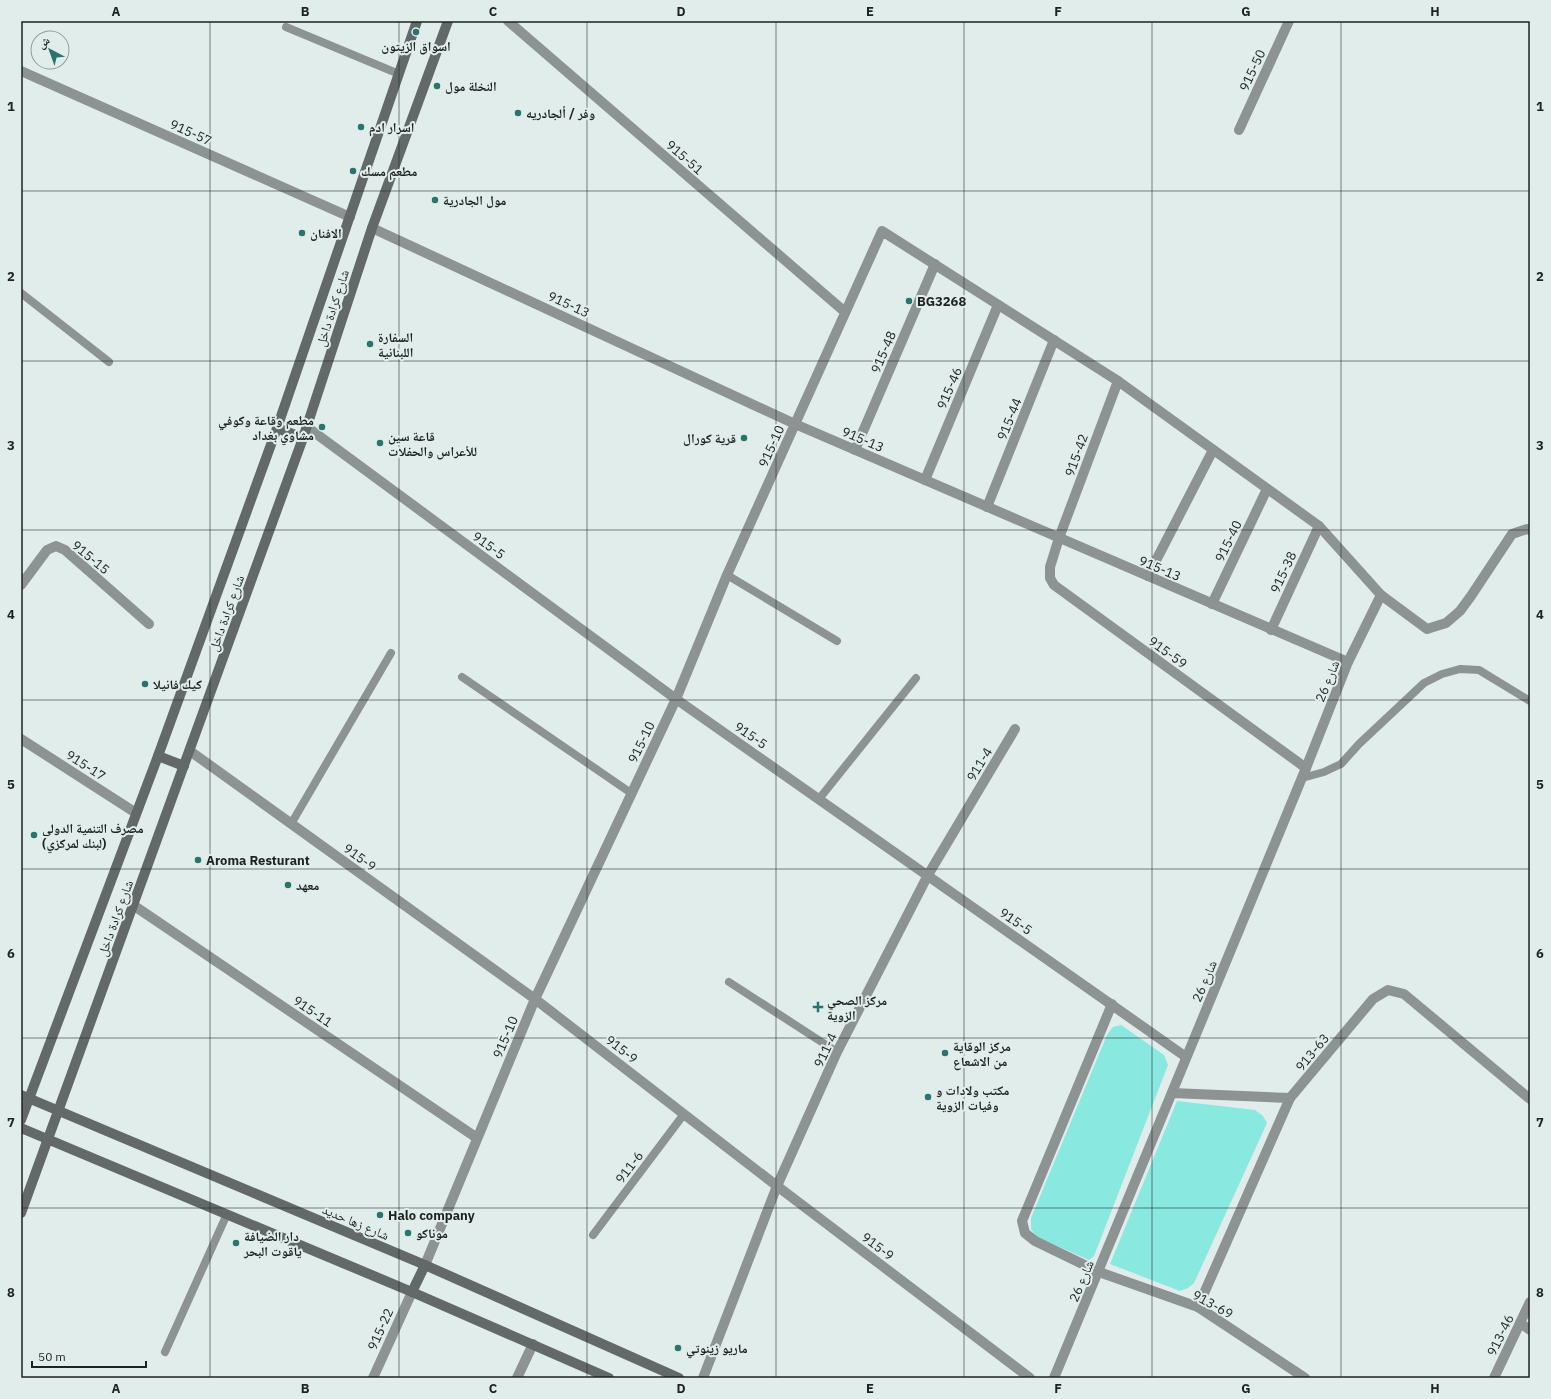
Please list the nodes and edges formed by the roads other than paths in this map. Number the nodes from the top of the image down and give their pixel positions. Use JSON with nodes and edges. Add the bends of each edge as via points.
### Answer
{"nodes":[{"id":1,"x":417,"y":21,"type":"edge"},
{"id":2,"x":448,"y":21,"type":"edge"},
{"id":3,"x":508,"y":21,"type":"edge"},
{"id":4,"x":1289,"y":21,"type":"edge"},
{"id":5,"x":286,"y":27,"type":"dead end"},
{"id":6,"x":21,"y":71,"type":"edge"},
{"id":7,"x":399,"y":74,"type":"junction"},
{"id":8,"x":1239,"y":130,"type":"dead end"},
{"id":9,"x":350,"y":217,"type":"junction"},
{"id":10,"x":372,"y":228,"type":"junction"},
{"id":11,"x":935,"y":264,"type":"junction"},
{"id":12,"x":21,"y":293,"type":"edge"},
{"id":13,"x":998,"y":305,"type":"junction"},
{"id":14,"x":845,"y":312,"type":"junction"},
{"id":15,"x":1054,"y":340,"type":"junction"},
{"id":16,"x":109,"y":362,"type":"dead end"},
{"id":17,"x":1118,"y":381,"type":"junction"},
{"id":18,"x":795,"y":424,"type":"junction"},
{"id":19,"x":306,"y":427,"type":"junction"},
{"id":20,"x":277,"y":428,"type":"junction"},
{"id":21,"x":303,"y":438,"type":"junction"},
{"id":22,"x":856,"y":450,"type":"junction"},
{"id":23,"x":1213,"y":450,"type":"junction"},
{"id":24,"x":925,"y":480,"type":"junction"},
{"id":25,"x":1267,"y":488,"type":"junction"},
{"id":26,"x":987,"y":507,"type":"junction"},
{"id":27,"x":1319,"y":526,"type":"junction"},
{"id":28,"x":1530,"y":530,"type":"edge"},
{"id":29,"x":1059,"y":538,"type":"junction"},
{"id":30,"x":727,"y":575,"type":"junction"},
{"id":31,"x":1148,"y":576,"type":"junction"},
{"id":32,"x":21,"y":585,"type":"edge"},
{"id":33,"x":1381,"y":595,"type":"junction"},
{"id":34,"x":1212,"y":604,"type":"junction"},
{"id":35,"x":149,"y":624,"type":"dead end"},
{"id":36,"x":1271,"y":630,"type":"junction"},
{"id":37,"x":837,"y":641,"type":"dead end"},
{"id":38,"x":391,"y":653,"type":"dead end"},
{"id":39,"x":1348,"y":662,"type":"junction"},
{"id":40,"x":462,"y":677,"type":"dead end"},
{"id":41,"x":916,"y":678,"type":"dead end"},
{"id":42,"x":676,"y":699,"type":"junction"},
{"id":43,"x":1530,"y":701,"type":"edge"},
{"id":44,"x":1015,"y":729,"type":"dead end"},
{"id":45,"x":21,"y":739,"type":"edge"},
{"id":46,"x":190,"y":751,"type":"junction"},
{"id":47,"x":158,"y":756,"type":"junction"},
{"id":48,"x":184,"y":766,"type":"junction"},
{"id":49,"x":1304,"y":773,"type":"junction"},
{"id":50,"x":631,"y":793,"type":"junction"},
{"id":51,"x":819,"y":799,"type":"junction"},
{"id":52,"x":136,"y":813,"type":"junction"},
{"id":53,"x":291,"y":824,"type":"junction"},
{"id":54,"x":928,"y":875,"type":"junction"},
{"id":55,"x":134,"y":905,"type":"junction"},
{"id":56,"x":729,"y":982,"type":"dead end"},
{"id":57,"x":536,"y":999,"type":"junction"},
{"id":58,"x":1112,"y":1004,"type":"junction"},
{"id":59,"x":837,"y":1052,"type":"junction"},
{"id":60,"x":1186,"y":1057,"type":"junction"},
{"id":61,"x":1172,"y":1093,"type":"junction"},
{"id":62,"x":25,"y":1096,"type":"edge"},
{"id":63,"x":1290,"y":1098,"type":"junction"},
{"id":64,"x":1530,"y":1099,"type":"edge"},
{"id":65,"x":58,"y":1110,"type":"junction"},
{"id":66,"x":684,"y":1114,"type":"junction"},
{"id":67,"x":21,"y":1120,"type":"edge"},
{"id":68,"x":21,"y":1128,"type":"edge"},
{"id":69,"x":478,"y":1138,"type":"junction"},
{"id":70,"x":48,"y":1140,"type":"junction"},
{"id":71,"x":777,"y":1186,"type":"junction"},
{"id":72,"x":21,"y":1212,"type":"edge"},
{"id":73,"x":227,"y":1214,"type":"junction"},
{"id":74,"x":593,"y":1235,"type":"dead end"},
{"id":75,"x":425,"y":1266,"type":"junction"},
{"id":76,"x":1099,"y":1272,"type":"junction"},
{"id":77,"x":412,"y":1292,"type":"junction"},
{"id":78,"x":1530,"y":1302,"type":"edge"},
{"id":79,"x":1198,"y":1307,"type":"junction"},
{"id":80,"x":1520,"y":1324,"type":"junction"},
{"id":81,"x":1530,"y":1330,"type":"edge"},
{"id":82,"x":533,"y":1344,"type":"junction"},
{"id":83,"x":165,"y":1352,"type":"dead end"},
{"id":84,"x":373,"y":1378,"type":"edge"},
{"id":85,"x":517,"y":1378,"type":"edge"},
{"id":86,"x":609,"y":1378,"type":"edge"},
{"id":87,"x":678,"y":1378,"type":"edge"},
{"id":88,"x":703,"y":1378,"type":"edge"},
{"id":89,"x":1030,"y":1378,"type":"edge"},
{"id":90,"x":1054,"y":1378,"type":"edge"},
{"id":91,"x":1305,"y":1378,"type":"edge"},
{"id":92,"x":1494,"y":1378,"type":"edge"}],
"edges":[{"from":1,"to":7,"type":"main road","name":"شارع كرادة داخل"},
{"from":2,"to":10,"type":"main road","name":"شارع كرادة داخل"},
{"from":3,"to":14,"type":"street","name":"915-51"},
{"from":4,"to":8,"type":"street","name":"915-50"},
{"from":5,"to":7,"type":"lane"},
{"from":6,"to":9,"type":"street","name":"915-57"},
{"from":7,"to":9,"type":"main road","name":"شارع كرادة داخل"},
{"from":9,"to":20,"type":"main road","name":"شارع كرادة داخل"},
{"from":10,"to":18,"type":"street","name":"915-13"},
{"from":10,"to":19,"type":"main road","name":"شارع كرادة داخل"},
{"from":11,"to":13,"type":"street"},
{"from":11,"to":14,"type":"street","name":"915-10","via":[[882,231]]},
{"from":11,"to":22,"type":"street","name":"915-48"},
{"from":12,"to":16,"type":"lane"},
{"from":13,"to":15,"type":"street"},
{"from":13,"to":24,"type":"street","name":"915-46"},
{"from":14,"to":18,"type":"street","name":"915-10"},
{"from":15,"to":17,"type":"street"},
{"from":15,"to":26,"type":"street","name":"915-44"},
{"from":17,"to":23,"type":"street"},
{"from":17,"to":29,"type":"street","name":"915-42"},
{"from":18,"to":22,"type":"street","name":"915-13"},
{"from":18,"to":30,"type":"street","name":"915-10"},
{"from":19,"to":21,"type":"main road","name":"شارع كرادة داخل"},
{"from":19,"to":42,"type":"street","name":"915-5"},
{"from":20,"to":21,"type":"main road"},
{"from":20,"to":47,"type":"main road","name":"شارع كرادة داخل"},
{"from":21,"to":46,"type":"main road","name":"شارع كرادة داخل"},
{"from":22,"to":24,"type":"street","name":"915-13"},
{"from":23,"to":25,"type":"street"},
{"from":23,"to":31,"type":"street"},
{"from":24,"to":26,"type":"street","name":"915-13"},
{"from":25,"to":27,"type":"street"},
{"from":25,"to":34,"type":"street","name":"915-40"},
{"from":26,"to":29,"type":"street","name":"915-13"},
{"from":27,"to":33,"type":"street"},
{"from":27,"to":36,"type":"street","name":"915-38"},
{"from":28,"to":33,"type":"street","via":[[1512,534],[1460,611],[1446,623],[1427,629]]},
{"from":29,"to":31,"type":"street","name":"915-13"},
{"from":29,"to":49,"type":"street","name":"915-59","via":[[1050,568],[1050,578],[1054,585]]},
{"from":30,"to":37,"type":"lane"},
{"from":30,"to":42,"type":"street","name":"915-10"},
{"from":31,"to":34,"type":"street","name":"915-13"},
{"from":32,"to":35,"type":"street","name":"915-15","via":[[47,550],[56,546],[65,550]]},
{"from":33,"to":39,"type":"street","name":"شارع 26"},
{"from":34,"to":36,"type":"street","name":"915-13"},
{"from":36,"to":39,"type":"street","name":"915-13"},
{"from":38,"to":53,"type":"lane"},
{"from":39,"to":49,"type":"street","name":"شارع 26"},
{"from":40,"to":50,"type":"lane"},
{"from":41,"to":51,"type":"lane"},
{"from":42,"to":50,"type":"street","name":"915-10"},
{"from":42,"to":51,"type":"street","name":"915-5"},
{"from":43,"to":49,"type":"lane","via":[[1479,670],[1460,669],[1442,674],[1424,682],[1341,764],[1324,772]]},
{"from":44,"to":54,"type":"street","name":"911-4"},
{"from":45,"to":52,"type":"street","name":"915-17"},
{"from":46,"to":48,"type":"main road","name":"شارع كرادة داخل"},
{"from":46,"to":53,"type":"street","name":"915-9"},
{"from":47,"to":48,"type":"main road"},
{"from":47,"to":52,"type":"main road","name":"شارع كرادة داخل"},
{"from":48,"to":55,"type":"main road","name":"شارع كرادة داخل"},
{"from":49,"to":60,"type":"street","name":"شارع 26"},
{"from":50,"to":57,"type":"street","name":"915-10"},
{"from":51,"to":54,"type":"street","name":"915-5"},
{"from":52,"to":62,"type":"main road","name":"شارع كرادة داخل"},
{"from":53,"to":57,"type":"street","name":"915-9"},
{"from":54,"to":58,"type":"street","name":"915-5"},
{"from":54,"to":59,"type":"street","name":"911-4"},
{"from":55,"to":65,"type":"main road","name":"شارع كرادة داخل"},
{"from":55,"to":69,"type":"street","name":"915-11"},
{"from":56,"to":59,"type":"lane"},
{"from":57,"to":66,"type":"street","name":"915-9"},
{"from":57,"to":69,"type":"street","name":"915-10"},
{"from":58,"to":60,"type":"street","name":"915-5"},
{"from":58,"to":76,"type":"street","name":"913-69","via":[[1022,1221],[1025,1233],[1035,1241]]},
{"from":59,"to":71,"type":"street","name":"911-4"},
{"from":60,"to":61,"type":"street","name":"شارع 26"},
{"from":61,"to":63,"type":"street"},
{"from":61,"to":76,"type":"street","name":"شارع 26"},
{"from":62,"to":65,"type":"main road","name":"شارع زها حديد"},
{"from":62,"to":67,"type":"main road","name":"شارع كرادة داخل"},
{"from":63,"to":64,"type":"street","name":"913-63","via":[[1373,999],[1388,990],[1404,994]]},
{"from":63,"to":79,"type":"street","name":"913-63"},
{"from":65,"to":70,"type":"main road","name":"شارع كرادة داخل"},
{"from":65,"to":75,"type":"main road","name":"شارع زها حديد"},
{"from":66,"to":71,"type":"street","name":"915-9"},
{"from":66,"to":74,"type":"lane","name":"911-6"},
{"from":68,"to":70,"type":"main road"},
{"from":69,"to":75,"type":"street","name":"915-10"},
{"from":70,"to":72,"type":"main road","name":"شارع كرادة داخل"},
{"from":70,"to":73,"type":"main road"},
{"from":71,"to":88,"type":"street","name":"911-4"},
{"from":71,"to":89,"type":"street","name":"915-9"},
{"from":73,"to":77,"type":"main road"},
{"from":73,"to":83,"type":"lane"},
{"from":75,"to":77,"type":"main road"},
{"from":75,"to":87,"type":"main road","name":"شارع زها حديد"},
{"from":76,"to":79,"type":"street","name":"913-69"},
{"from":76,"to":90,"type":"street","name":"شارع 26"},
{"from":77,"to":82,"type":"main road"},
{"from":77,"to":84,"type":"street","name":"915-22"},
{"from":78,"to":80,"type":"street","name":"913-46"},
{"from":79,"to":91,"type":"street","name":"913-69"},
{"from":80,"to":81,"type":"street"},
{"from":80,"to":92,"type":"street","name":"913-46"},
{"from":82,"to":85,"type":"street"},
{"from":82,"to":86,"type":"main road"}]}
